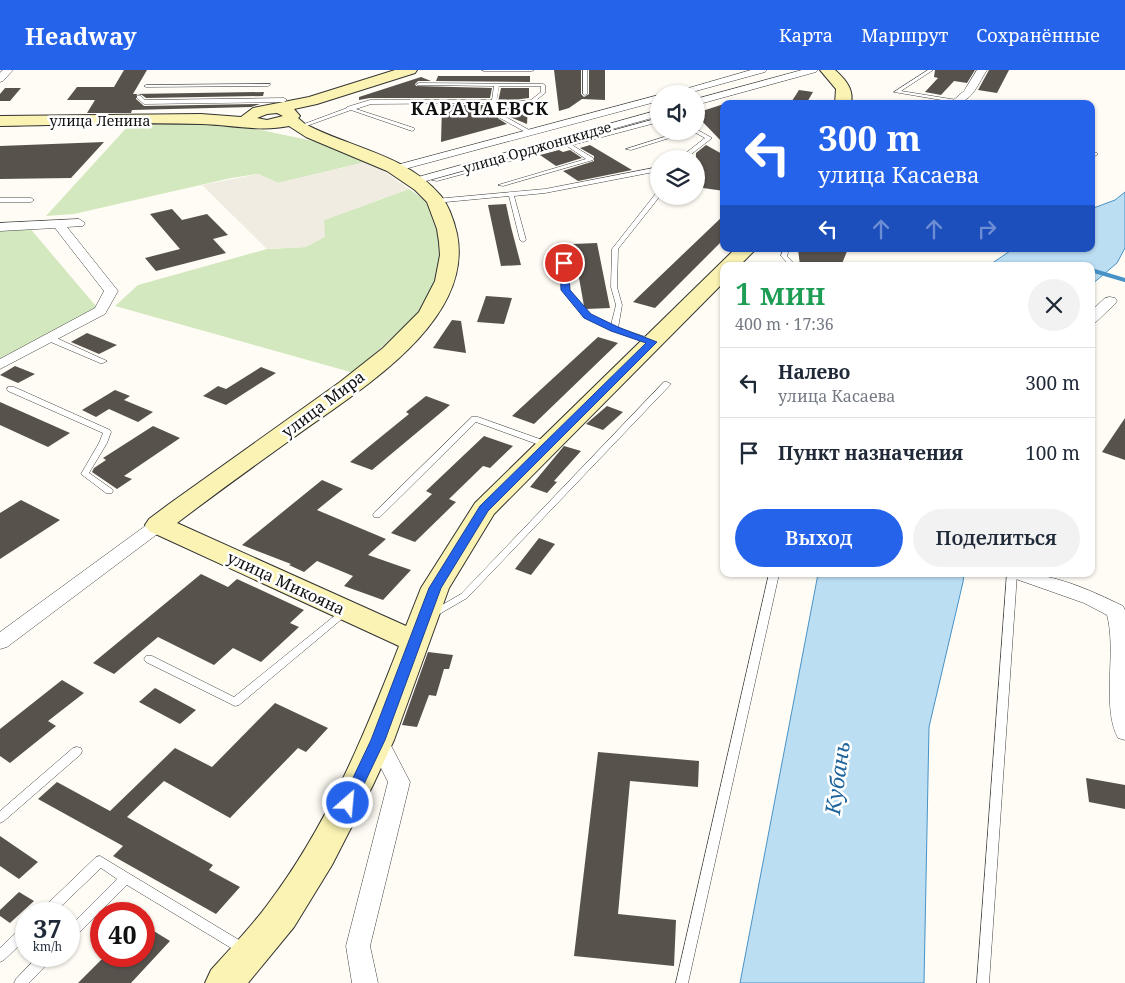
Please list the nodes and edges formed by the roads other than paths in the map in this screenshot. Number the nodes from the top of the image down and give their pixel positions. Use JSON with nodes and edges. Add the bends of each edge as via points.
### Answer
{"nodes":[{"id":1,"x":410,"y":70,"type":"edge"},
{"id":2,"x":484,"y":70,"type":"edge"},
{"id":3,"x":532,"y":70,"type":"edge"},
{"id":4,"x":585,"y":70,"type":"edge"},
{"id":5,"x":761,"y":70,"type":"edge"},
{"id":6,"x":813,"y":70,"type":"edge"},
{"id":7,"x":827,"y":70,"type":"edge"},
{"id":8,"x":931,"y":70,"type":"edge"},
{"id":9,"x":982,"y":70,"type":"edge"},
{"id":10,"x":542,"y":78,"type":"dead end"},
{"id":11,"x":419,"y":84,"type":"dead end"},
{"id":12,"x":497,"y":85,"type":"junction"},
{"id":13,"x":543,"y":85,"type":"junction"},
{"id":14,"x":705,"y":85,"type":"edge"},
{"id":15,"x":146,"y":86,"type":"dead end"},
{"id":16,"x":268,"y":86,"type":"dead end"},
{"id":17,"x":585,"y":94,"type":"dead end"},
{"id":18,"x":138,"y":97,"type":"dead end"},
{"id":19,"x":312,"y":100,"type":"junction"},
{"id":20,"x":650,"y":100,"type":"edge"},
{"id":21,"x":705,"y":100,"type":"edge"},
{"id":22,"x":844,"y":100,"type":"edge"},
{"id":23,"x":939,"y":100,"type":"edge"},
{"id":24,"x":959,"y":100,"type":"edge"},
{"id":25,"x":493,"y":104,"type":"junction"},
{"id":26,"x":349,"y":108,"type":"junction"},
{"id":27,"x":266,"y":114,"type":"junction"},
{"id":28,"x":650,"y":116,"type":"edge"},
{"id":29,"x":0,"y":121,"type":"edge"},
{"id":30,"x":650,"y":122,"type":"edge"},
{"id":31,"x":298,"y":124,"type":"junction"},
{"id":32,"x":412,"y":129,"type":"dead end"},
{"id":33,"x":529,"y":132,"type":"junction"},
{"id":34,"x":705,"y":136,"type":"edge"},
{"id":35,"x":661,"y":140,"type":"edge"},
{"id":36,"x":568,"y":145,"type":"junction"},
{"id":37,"x":629,"y":150,"type":"dead end"},
{"id":38,"x":691,"y":150,"type":"edge"},
{"id":39,"x":397,"y":168,"type":"junction"},
{"id":40,"x":650,"y":171,"type":"edge"},
{"id":41,"x":501,"y":185,"type":"dead end"},
{"id":42,"x":429,"y":187,"type":"junction"},
{"id":43,"x":511,"y":194,"type":"junction"},
{"id":44,"x":0,"y":200,"type":"edge"},
{"id":45,"x":31,"y":200,"type":"dead end"},
{"id":46,"x":650,"y":204,"type":"edge"},
{"id":47,"x":79,"y":222,"type":"dead end"},
{"id":48,"x":58,"y":224,"type":"junction"},
{"id":49,"x":0,"y":227,"type":"edge"},
{"id":50,"x":523,"y":240,"type":"dead end"},
{"id":51,"x":564,"y":249,"type":"dead end"},
{"id":52,"x":743,"y":252,"type":"edge"},
{"id":53,"x":732,"y":262,"type":"edge"},
{"id":54,"x":720,"y":275,"type":"edge"},
{"id":55,"x":1110,"y":301,"type":"dead end"},
{"id":56,"x":1095,"y":315,"type":"edge"},
{"id":57,"x":614,"y":329,"type":"junction"},
{"id":58,"x":49,"y":338,"type":"junction"},
{"id":59,"x":652,"y":342,"type":"junction"},
{"id":60,"x":103,"y":360,"type":"dead end"},
{"id":61,"x":0,"y":365,"type":"edge"},
{"id":62,"x":666,"y":384,"type":"dead end"},
{"id":63,"x":11,"y":389,"type":"dead end"},
{"id":64,"x":548,"y":445,"type":"junction"},
{"id":65,"x":109,"y":491,"type":"dead end"},
{"id":66,"x":377,"y":515,"type":"dead end"},
{"id":67,"x":158,"y":525,"type":"junction"},
{"id":68,"x":773,"y":577,"type":"edge"},
{"id":69,"x":1012,"y":577,"type":"edge"},
{"id":70,"x":1028,"y":577,"type":"edge"},
{"id":71,"x":346,"y":611,"type":"junction"},
{"id":72,"x":418,"y":631,"type":"junction"},
{"id":73,"x":0,"y":642,"type":"edge"},
{"id":74,"x":149,"y":659,"type":"dead end"},
{"id":75,"x":1125,"y":732,"type":"edge"},
{"id":76,"x":378,"y":740,"type":"junction"},
{"id":77,"x":77,"y":751,"type":"dead end"},
{"id":78,"x":0,"y":818,"type":"edge"},
{"id":79,"x":126,"y":878,"type":"junction"},
{"id":80,"x":57,"y":902,"type":"edge"},
{"id":81,"x":80,"y":923,"type":"edge"},
{"id":82,"x":15,"y":942,"type":"edge"},
{"id":83,"x":249,"y":953,"type":"junction"},
{"id":84,"x":0,"y":956,"type":"edge"},
{"id":85,"x":36,"y":967,"type":"edge"},
{"id":86,"x":20,"y":983,"type":"edge"},
{"id":87,"x":224,"y":983,"type":"edge"},
{"id":88,"x":365,"y":983,"type":"edge"},
{"id":89,"x":682,"y":983,"type":"edge"},
{"id":90,"x":983,"y":983,"type":"edge"}],
"edges":[{"from":1,"to":19,"type":"street","name":"улица Ленина"},
{"from":2,"to":3,"type":"lane"},
{"from":4,"to":17,"type":"lane"},
{"from":5,"to":14,"type":"street"},
{"from":6,"to":21,"type":"street"},
{"from":7,"to":22,"type":"street","via":[[839,81],[846,96]]},
{"from":8,"to":23,"type":"lane","via":[[896,92]]},
{"from":9,"to":24,"type":"street","via":[[968,93]]},
{"from":10,"to":13,"type":"lane"},
{"from":11,"to":12,"type":"lane"},
{"from":12,"to":13,"type":"lane"},
{"from":12,"to":25,"type":"lane"},
{"from":13,"to":25,"type":"lane","via":[[543,93],[532,101]]},
{"from":15,"to":16,"type":"lane"},
{"from":18,"to":27,"type":"lane","via":[[144,102]]},
{"from":19,"to":27,"type":"street","name":"улица Ленина"},
{"from":19,"to":31,"type":"street","name":"улица Ленина"},
{"from":20,"to":33,"type":"street","name":"улица Орджоникидзе"},
{"from":25,"to":26,"type":"lane","via":[[370,102]]},
{"from":25,"to":33,"type":"lane","via":[[502,117]]},
{"from":26,"to":31,"type":"lane"},
{"from":26,"to":32,"type":"lane"},
{"from":27,"to":29,"type":"street","name":"улица Ленина","via":[[201,119]]},
{"from":27,"to":31,"type":"street"},
{"from":27,"to":31,"type":"street","via":[[287,111]]},
{"from":28,"to":42,"type":"street","name":"улица Орджоникидзе"},
{"from":30,"to":36,"type":"lane"},
{"from":31,"to":39,"type":"street"},
{"from":33,"to":39,"type":"street","name":"улица Орджоникидзе"},
{"from":34,"to":38,"type":"lane","via":[[709,138]]},
{"from":35,"to":37,"type":"lane"},
{"from":36,"to":41,"type":"lane","via":[[591,159]]},
{"from":36,"to":42,"type":"lane"},
{"from":39,"to":42,"type":"street"},
{"from":40,"to":43,"type":"lane","via":[[545,191]]},
{"from":42,"to":43,"type":"lane"},
{"from":42,"to":67,"type":"street","name":"улица Мира","via":[[446,225],[450,258],[445,282],[422,320],[407,338],[344,390]]},
{"from":43,"to":50,"type":"lane"},
{"from":44,"to":45,"type":"lane"},
{"from":46,"to":57,"type":"lane","via":[[615,249],[614,288],[620,305]]},
{"from":47,"to":48,"type":"street"},
{"from":48,"to":49,"type":"street"},
{"from":48,"to":58,"type":"street","via":[[111,291],[100,311]]},
{"from":51,"to":57,"type":"lane","via":[[566,290],[588,316]]},
{"from":52,"to":53,"type":"street"},
{"from":54,"to":59,"type":"street"},
{"from":55,"to":56,"type":"street"},
{"from":57,"to":59,"type":"lane"},
{"from":58,"to":60,"type":"lane"},
{"from":58,"to":61,"type":"street"},
{"from":59,"to":64,"type":"street"},
{"from":62,"to":72,"type":"lane","via":[[464,596]]},
{"from":63,"to":65,"type":"lane","via":[[107,432],[85,474]]},
{"from":64,"to":66,"type":"lane","via":[[475,419]]},
{"from":64,"to":72,"type":"street","via":[[484,509],[435,588]]},
{"from":67,"to":71,"type":"street","name":"улица Микояна"},
{"from":67,"to":73,"type":"street","name":"улица Мира"},
{"from":68,"to":89,"type":"lane"},
{"from":69,"to":90,"type":"lane"},
{"from":70,"to":75,"type":"street","via":[[1091,598],[1116,611],[1121,630],[1121,704]]},
{"from":71,"to":72,"type":"street","name":"улица Микояна"},
{"from":71,"to":74,"type":"lane","via":[[234,702]]},
{"from":72,"to":76,"type":"street"},
{"from":76,"to":83,"type":"street","via":[[320,855],[280,916]]},
{"from":76,"to":88,"type":"street","via":[[399,782],[358,946]]},
{"from":77,"to":78,"type":"lane"},
{"from":79,"to":80,"type":"lane","via":[[100,861]]},
{"from":79,"to":81,"type":"lane"},
{"from":79,"to":83,"type":"lane"},
{"from":82,"to":84,"type":"lane"},
{"from":83,"to":87,"type":"street"},
{"from":85,"to":86,"type":"lane"}]}
